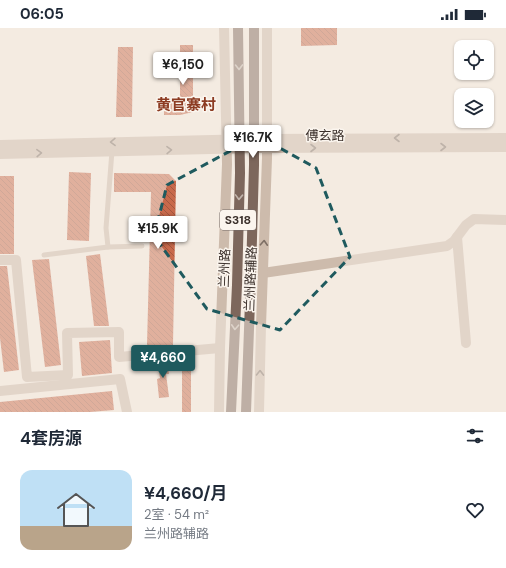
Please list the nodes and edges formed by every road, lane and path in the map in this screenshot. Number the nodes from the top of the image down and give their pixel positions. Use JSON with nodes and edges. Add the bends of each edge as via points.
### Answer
{"nodes":[{"id":1,"x":224,"y":28,"type":"edge"},
{"id":2,"x":238,"y":28,"type":"edge"},
{"id":3,"x":254,"y":28,"type":"edge"},
{"id":4,"x":267,"y":28,"type":"edge"},
{"id":5,"x":506,"y":138,"type":"edge"},
{"id":6,"x":254,"y":143,"type":"junction"},
{"id":7,"x":267,"y":143,"type":"junction"},
{"id":8,"x":226,"y":144,"type":"junction"},
{"id":9,"x":240,"y":144,"type":"junction"},
{"id":10,"x":0,"y":145,"type":"edge"},
{"id":11,"x":506,"y":147,"type":"edge"},
{"id":12,"x":112,"y":151,"type":"junction"},
{"id":13,"x":0,"y":154,"type":"edge"},
{"id":14,"x":505,"y":220,"type":"dead end"},
{"id":15,"x":457,"y":237,"type":"junction"},
{"id":16,"x":142,"y":246,"type":"dead end"},
{"id":17,"x":108,"y":247,"type":"junction"},
{"id":18,"x":44,"y":255,"type":"dead end"},
{"id":19,"x":0,"y":260,"type":"edge"},
{"id":20,"x":263,"y":273,"type":"junction"},
{"id":21,"x":466,"y":343,"type":"dead end"},
{"id":22,"x":220,"y":348,"type":"junction"},
{"id":23,"x":0,"y":391,"type":"edge"},
{"id":24,"x":127,"y":412,"type":"edge"},
{"id":25,"x":219,"y":412,"type":"edge"},
{"id":26,"x":231,"y":412,"type":"edge"},
{"id":27,"x":246,"y":412,"type":"edge"},
{"id":28,"x":259,"y":412,"type":"edge"}],
"edges":[{"from":1,"to":8,"type":"street","name":"兰州路辅路"},
{"from":2,"to":9,"type":"main road","name":"兰州路","number":"S318","one_way":true},
{"from":3,"to":6,"type":"main road","name":"兰州路","number":"S318"},
{"from":4,"to":7,"type":"street","name":"兰州路辅路"},
{"from":5,"to":7,"type":"street","name":"傅玄路","one_way":true},
{"from":6,"to":7,"type":"street","name":"傅玄路"},
{"from":6,"to":9,"type":"street","name":"傅玄路"},
{"from":6,"to":27,"type":"main road","name":"兰州路","number":"S318"},
{"from":7,"to":11,"type":"street","name":"傅玄路","one_way":true},
{"from":20,"to":7,"type":"street","name":"兰州路辅路","one_way":true},
{"from":8,"to":9,"type":"street","name":"傅玄路"},
{"from":8,"to":10,"type":"street","name":"傅玄路","one_way":true},
{"from":12,"to":8,"type":"street","name":"傅玄路","one_way":true},
{"from":8,"to":22,"type":"street","name":"兰州路辅路"},
{"from":9,"to":26,"type":"main road","name":"兰州路","number":"S318","one_way":true},
{"from":13,"to":12,"type":"street","name":"傅玄路","one_way":true},
{"from":12,"to":17,"type":"lane","via":[[106,228]]},
{"from":14,"to":15,"type":"street","via":[[474,218]]},
{"from":15,"to":20,"type":"street","via":[[447,246]]},
{"from":15,"to":21,"type":"street"},
{"from":16,"to":17,"type":"lane"},
{"from":17,"to":18,"type":"lane"},
{"from":19,"to":22,"type":"street","via":[[16,260],[27,377],[68,374],[67,333],[119,332],[119,357]]},
{"from":28,"to":20,"type":"street","name":"兰州路辅路","one_way":true},
{"from":22,"to":25,"type":"street","name":"兰州路辅路"},
{"from":23,"to":24,"type":"street","via":[[120,379]]}]}
